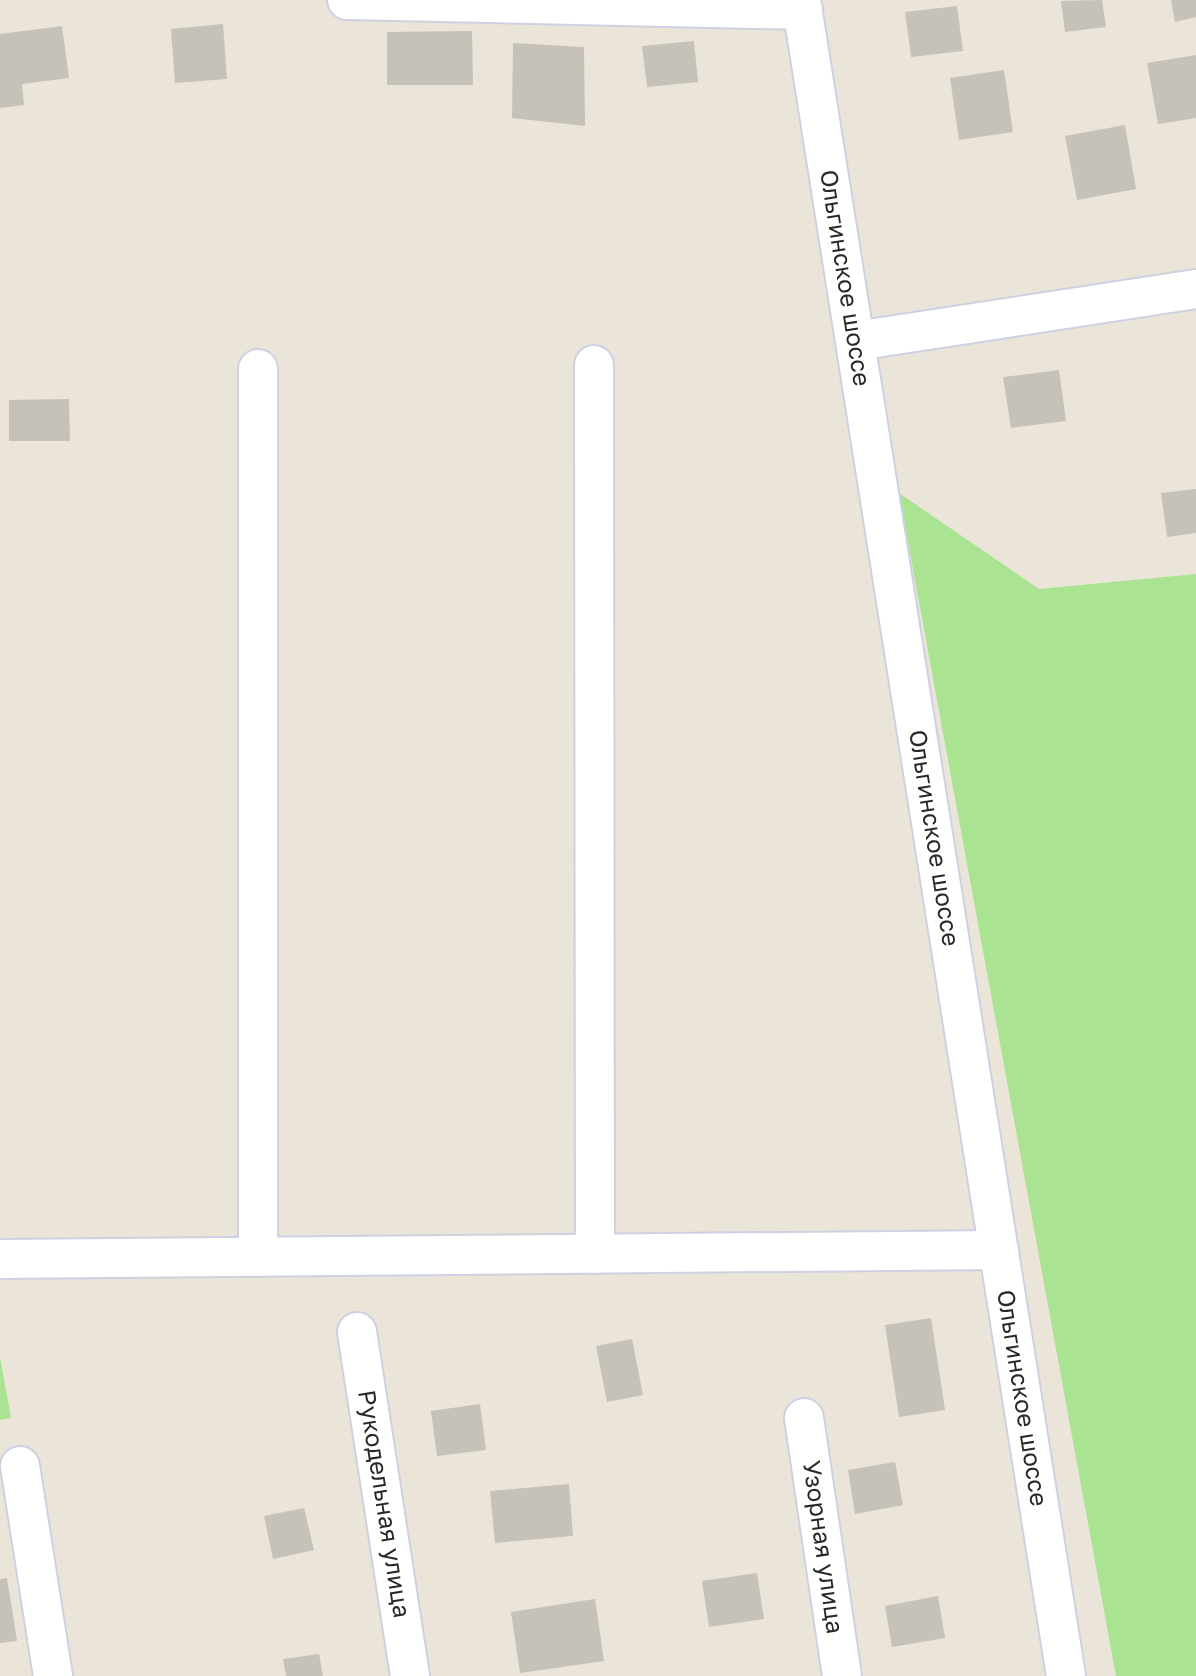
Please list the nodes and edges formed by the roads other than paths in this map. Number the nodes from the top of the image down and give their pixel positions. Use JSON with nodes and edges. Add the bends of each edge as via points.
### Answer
{"nodes":[{"id":1,"x":347,"y":0,"type":"edge"},
{"id":2,"x":802,"y":5,"type":"edge"},
{"id":3,"x":1196,"y":289,"type":"edge"},
{"id":4,"x":856,"y":341,"type":"junction"},
{"id":5,"x":594,"y":365,"type":"dead end"},
{"id":6,"x":258,"y":369,"type":"dead end"},
{"id":7,"x":999,"y":1250,"type":"junction"},
{"id":8,"x":595,"y":1254,"type":"junction"},
{"id":9,"x":258,"y":1257,"type":"junction"},
{"id":10,"x":0,"y":1259,"type":"edge"},
{"id":11,"x":358,"y":1332,"type":"dead end"},
{"id":12,"x":804,"y":1418,"type":"dead end"},
{"id":13,"x":20,"y":1466,"type":"dead end"},
{"id":14,"x":53,"y":1676,"type":"edge"},
{"id":15,"x":410,"y":1676,"type":"edge"},
{"id":16,"x":842,"y":1676,"type":"edge"},
{"id":17,"x":1066,"y":1676,"type":"edge"}],
"edges":[{"from":1,"to":2,"type":"street"},
{"from":2,"to":4,"type":"street","name":"Ольгинское шоссе"},
{"from":3,"to":4,"type":"street"},
{"from":4,"to":7,"type":"street","name":"Ольгинское шоссе"},
{"from":5,"to":8,"type":"street"},
{"from":6,"to":9,"type":"street"},
{"from":7,"to":8,"type":"street"},
{"from":7,"to":17,"type":"street","name":"Ольгинское шоссе"},
{"from":8,"to":9,"type":"street"},
{"from":9,"to":10,"type":"street"},
{"from":11,"to":15,"type":"street","name":"Рукодельная улица"},
{"from":12,"to":16,"type":"street","name":"Узорная улица"},
{"from":13,"to":14,"type":"street"}]}
